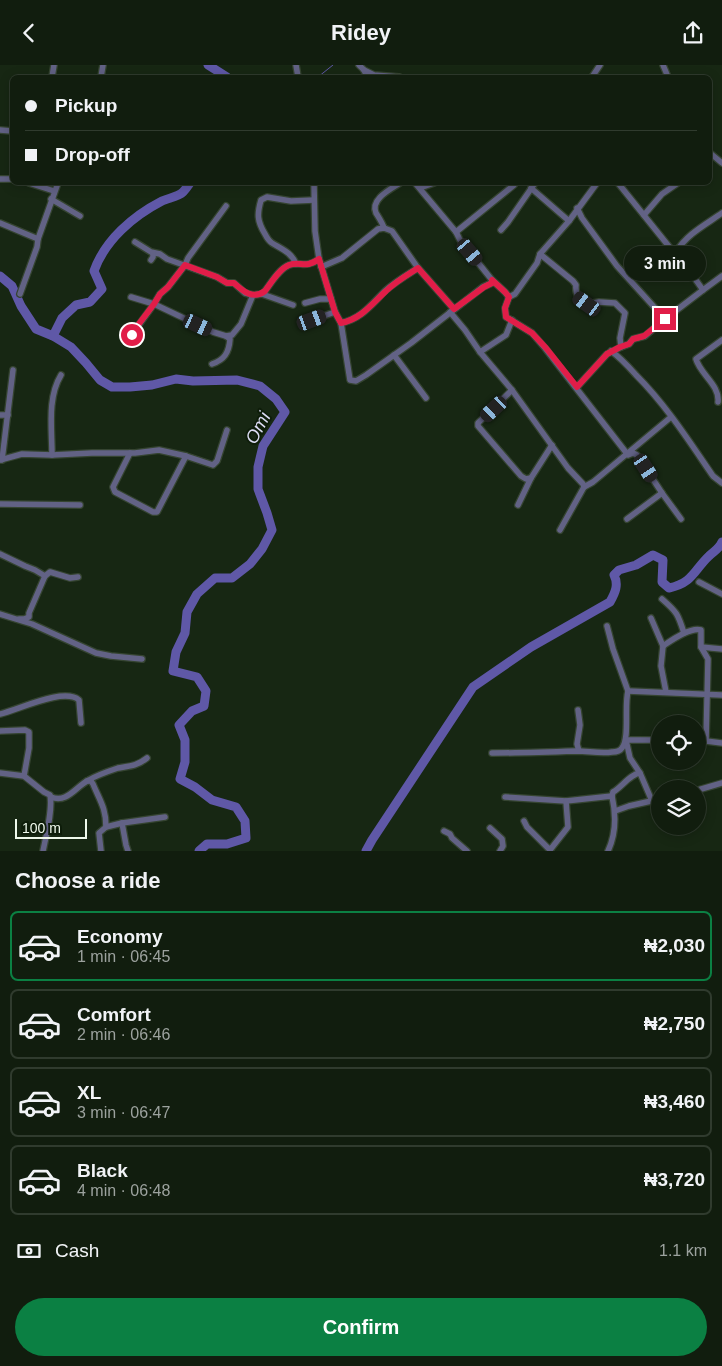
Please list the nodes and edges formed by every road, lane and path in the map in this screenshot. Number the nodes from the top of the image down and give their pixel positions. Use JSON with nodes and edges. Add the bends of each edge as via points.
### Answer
{"nodes":[{"id":1,"x":360,"y":65,"type":"edge"},
{"id":2,"x":364,"y":70,"type":"junction"},
{"id":3,"x":366,"y":75,"type":"edge"},
{"id":4,"x":374,"y":75,"type":"edge"},
{"id":5,"x":35,"y":185,"type":"edge"},
{"id":6,"x":57,"y":185,"type":"edge"},
{"id":7,"x":314,"y":185,"type":"edge"},
{"id":8,"x":397,"y":185,"type":"edge"},
{"id":9,"x":417,"y":185,"type":"edge"},
{"id":10,"x":514,"y":185,"type":"dead end"},
{"id":11,"x":533,"y":185,"type":"edge"},
{"id":12,"x":595,"y":185,"type":"edge"},
{"id":13,"x":620,"y":185,"type":"edge"},
{"id":14,"x":675,"y":185,"type":"edge"},
{"id":15,"x":54,"y":191,"type":"junction"},
{"id":16,"x":51,"y":199,"type":"junction"},
{"id":17,"x":314,"y":199,"type":"junction"},
{"id":18,"x":226,"y":206,"type":"dead end"},
{"id":19,"x":577,"y":209,"type":"junction"},
{"id":20,"x":722,"y":213,"type":"edge"},
{"id":21,"x":644,"y":215,"type":"junction"},
{"id":22,"x":80,"y":216,"type":"dead end"},
{"id":23,"x":569,"y":221,"type":"junction"},
{"id":24,"x":0,"y":223,"type":"edge"},
{"id":25,"x":384,"y":228,"type":"junction"},
{"id":26,"x":501,"y":231,"type":"dead end"},
{"id":27,"x":456,"y":232,"type":"junction"},
{"id":28,"x":38,"y":239,"type":"junction"},
{"id":29,"x":135,"y":242,"type":"dead end"},
{"id":30,"x":676,"y":252,"type":"junction"},
{"id":31,"x":153,"y":253,"type":"junction"},
{"id":32,"x":540,"y":254,"type":"junction"},
{"id":33,"x":319,"y":259,"type":"junction"},
{"id":34,"x":151,"y":260,"type":"dead end"},
{"id":35,"x":296,"y":264,"type":"junction"},
{"id":36,"x":185,"y":265,"type":"junction"},
{"id":37,"x":321,"y":267,"type":"junction"},
{"id":38,"x":418,"y":268,"type":"junction"},
{"id":39,"x":722,"y":277,"type":"edge"},
{"id":40,"x":492,"y":280,"type":"junction"},
{"id":41,"x":704,"y":290,"type":"junction"},
{"id":42,"x":20,"y":294,"type":"dead end"},
{"id":43,"x":262,"y":294,"type":"junction"},
{"id":44,"x":253,"y":295,"type":"junction"},
{"id":45,"x":131,"y":297,"type":"dead end"},
{"id":46,"x":509,"y":297,"type":"junction"},
{"id":47,"x":331,"y":299,"type":"junction"},
{"id":48,"x":305,"y":303,"type":"dead end"},
{"id":49,"x":154,"y":304,"type":"junction"},
{"id":50,"x":293,"y":305,"type":"dead end"},
{"id":51,"x":452,"y":311,"type":"junction"},
{"id":52,"x":335,"y":312,"type":"junction"},
{"id":53,"x":665,"y":319,"type":"junction"},
{"id":54,"x":312,"y":320,"type":"dead end"},
{"id":55,"x":512,"y":320,"type":"junction"},
{"id":56,"x":341,"y":323,"type":"junction"},
{"id":57,"x":226,"y":336,"type":"junction"},
{"id":58,"x":722,"y":340,"type":"edge"},
{"id":59,"x":127,"y":341,"type":"dead end"},
{"id":60,"x":620,"y":347,"type":"junction"},
{"id":61,"x":611,"y":351,"type":"junction"},
{"id":62,"x":480,"y":352,"type":"junction"},
{"id":63,"x":394,"y":355,"type":"junction"},
{"id":64,"x":212,"y":364,"type":"dead end"},
{"id":65,"x":13,"y":370,"type":"dead end"},
{"id":66,"x":61,"y":375,"type":"dead end"},
{"id":67,"x":577,"y":387,"type":"junction"},
{"id":68,"x":512,"y":390,"type":"junction"},
{"id":69,"x":426,"y":398,"type":"dead end"},
{"id":70,"x":718,"y":402,"type":"dead end"},
{"id":71,"x":0,"y":415,"type":"edge"},
{"id":72,"x":8,"y":415,"type":"junction"},
{"id":73,"x":671,"y":417,"type":"junction"},
{"id":74,"x":228,"y":430,"type":"dead end"},
{"id":75,"x":552,"y":445,"type":"junction"},
{"id":76,"x":130,"y":453,"type":"junction"},
{"id":77,"x":52,"y":455,"type":"junction"},
{"id":78,"x":628,"y":455,"type":"junction"},
{"id":79,"x":186,"y":456,"type":"junction"},
{"id":80,"x":1,"y":460,"type":"edge"},
{"id":81,"x":531,"y":478,"type":"junction"},
{"id":82,"x":722,"y":483,"type":"edge"},
{"id":83,"x":584,"y":487,"type":"junction"},
{"id":84,"x":662,"y":493,"type":"junction"},
{"id":85,"x":0,"y":504,"type":"edge"},
{"id":86,"x":80,"y":505,"type":"dead end"},
{"id":87,"x":518,"y":505,"type":"dead end"},
{"id":88,"x":627,"y":519,"type":"dead end"},
{"id":89,"x":681,"y":519,"type":"dead end"},
{"id":90,"x":560,"y":529,"type":"dead end"},
{"id":91,"x":0,"y":554,"type":"edge"},
{"id":92,"x":46,"y":576,"type":"junction"},
{"id":93,"x":78,"y":577,"type":"dead end"},
{"id":94,"x":699,"y":582,"type":"dead end"},
{"id":95,"x":722,"y":594,"type":"edge"},
{"id":96,"x":662,"y":599,"type":"dead end"},
{"id":97,"x":1,"y":617,"type":"edge"},
{"id":98,"x":12,"y":618,"type":"junction"},
{"id":99,"x":651,"y":618,"type":"dead end"},
{"id":100,"x":607,"y":626,"type":"dead end"},
{"id":101,"x":684,"y":633,"type":"junction"},
{"id":102,"x":662,"y":646,"type":"junction"},
{"id":103,"x":701,"y":647,"type":"junction"},
{"id":104,"x":722,"y":649,"type":"edge"},
{"id":105,"x":142,"y":659,"type":"dead end"},
{"id":106,"x":628,"y":691,"type":"junction"},
{"id":107,"x":666,"y":692,"type":"junction"},
{"id":108,"x":708,"y":694,"type":"junction"},
{"id":109,"x":722,"y":695,"type":"edge"},
{"id":110,"x":578,"y":710,"type":"dead end"},
{"id":111,"x":0,"y":714,"type":"edge"},
{"id":112,"x":81,"y":723,"type":"dead end"},
{"id":113,"x":0,"y":731,"type":"edge"},
{"id":114,"x":626,"y":740,"type":"junction"},
{"id":115,"x":651,"y":740,"type":"edge"},
{"id":116,"x":706,"y":741,"type":"joint"},
{"id":117,"x":722,"y":743,"type":"edge"},
{"id":118,"x":579,"y":751,"type":"junction"},
{"id":119,"x":492,"y":753,"type":"dead end"},
{"id":120,"x":147,"y":758,"type":"dead end"},
{"id":121,"x":0,"y":773,"type":"edge"},
{"id":122,"x":640,"y":773,"type":"junction"},
{"id":123,"x":24,"y":776,"type":"junction"},
{"id":124,"x":87,"y":781,"type":"junction"},
{"id":125,"x":722,"y":783,"type":"edge"},
{"id":126,"x":706,"y":788,"type":"edge"},
{"id":127,"x":612,"y":796,"type":"junction"},
{"id":128,"x":51,"y":797,"type":"junction"},
{"id":129,"x":505,"y":797,"type":"dead end"},
{"id":130,"x":651,"y":799,"type":"edge"},
{"id":131,"x":566,"y":801,"type":"junction"},
{"id":132,"x":651,"y":801,"type":"edge"},
{"id":133,"x":615,"y":811,"type":"junction"},
{"id":134,"x":165,"y":817,"type":"dead end"},
{"id":135,"x":524,"y":821,"type":"dead end"},
{"id":136,"x":122,"y":823,"type":"junction"},
{"id":137,"x":106,"y":827,"type":"junction"},
{"id":138,"x":490,"y":828,"type":"dead end"},
{"id":139,"x":444,"y":831,"type":"dead end"},
{"id":140,"x":609,"y":849,"type":"edge"},
{"id":141,"x":43,"y":851,"type":"edge"},
{"id":142,"x":101,"y":851,"type":"edge"},
{"id":143,"x":128,"y":851,"type":"edge"},
{"id":144,"x":467,"y":851,"type":"edge"},
{"id":145,"x":500,"y":851,"type":"edge"},
{"id":146,"x":616,"y":851,"type":"edge"}],
"edges":[{"from":1,"to":2,"type":"street"},
{"from":2,"to":3,"type":"street"},
{"from":2,"to":4,"type":"street"},
{"from":5,"to":15,"type":"street"},
{"from":6,"to":15,"type":"street"},
{"from":7,"to":17,"type":"street"},
{"from":8,"to":25,"type":"street","via":[[378,200],[375,209]]},
{"from":9,"to":27,"type":"street"},
{"from":10,"to":27,"type":"street"},
{"from":11,"to":23,"type":"street"},
{"from":11,"to":26,"type":"street"},
{"from":12,"to":19,"type":"street"},
{"from":13,"to":21,"type":"street"},
{"from":14,"to":21,"type":"street","via":[[662,194]]},
{"from":15,"to":16,"type":"street"},
{"from":16,"to":22,"type":"street"},
{"from":16,"to":28,"type":"street"},
{"from":17,"to":33,"type":"street","via":[[314,231]]},
{"from":17,"to":35,"type":"street","via":[[261,199],[259,225],[270,242],[291,255]]},
{"from":18,"to":36,"type":"street"},
{"from":19,"to":23,"type":"street"},
{"from":19,"to":53,"type":"street","via":[[617,266]]},
{"from":20,"to":30,"type":"street","via":[[690,235]]},
{"from":21,"to":30,"type":"street"},
{"from":23,"to":32,"type":"street"},
{"from":24,"to":28,"type":"street"},
{"from":25,"to":37,"type":"street","via":[[378,229],[342,258]]},
{"from":25,"to":38,"type":"street","via":[[392,231]]},
{"from":27,"to":40,"type":"street"},
{"from":28,"to":42,"type":"street"},
{"from":29,"to":31,"type":"street"},
{"from":30,"to":41,"type":"street"},
{"from":31,"to":34,"type":"street"},
{"from":31,"to":36,"type":"street"},
{"from":32,"to":46,"type":"street","via":[[538,263],[515,294]]},
{"from":32,"to":60,"type":"street","via":[[573,281],[578,298],[587,304],[615,303],[625,313]]},
{"from":33,"to":35,"type":"street","via":[[308,265]]},
{"from":33,"to":37,"type":"street"},
{"from":35,"to":43,"type":"street","via":[[283,268]]},
{"from":36,"to":44,"type":"street","via":[[234,283],[245,293]]},
{"from":36,"to":49,"type":"street"},
{"from":37,"to":47,"type":"street"},
{"from":38,"to":51,"type":"street"},
{"from":38,"to":56,"type":"street","via":[[397,281],[361,315]]},
{"from":39,"to":41,"type":"street"},
{"from":40,"to":46,"type":"street"},
{"from":40,"to":51,"type":"street","via":[[494,282]]},
{"from":41,"to":53,"type":"street"},
{"from":43,"to":44,"type":"street"},
{"from":43,"to":50,"type":"street"},
{"from":44,"to":57,"type":"street","via":[[241,324],[232,335]]},
{"from":45,"to":49,"type":"street"},
{"from":46,"to":55,"type":"street","via":[[506,317]]},
{"from":47,"to":48,"type":"street"},
{"from":47,"to":52,"type":"street"},
{"from":49,"to":57,"type":"street"},
{"from":49,"to":59,"type":"street"},
{"from":51,"to":62,"type":"street"},
{"from":51,"to":63,"type":"street"},
{"from":52,"to":54,"type":"street"},
{"from":52,"to":56,"type":"street"},
{"from":53,"to":60,"type":"street","via":[[644,336]]},
{"from":55,"to":62,"type":"street","via":[[506,335]]},
{"from":55,"to":67,"type":"street","via":[[532,333]]},
{"from":56,"to":63,"type":"street","via":[[350,380],[356,381]]},
{"from":57,"to":64,"type":"street","via":[[230,339],[226,356]]},
{"from":58,"to":70,"type":"street","via":[[696,359],[715,388]]},
{"from":60,"to":61,"type":"street"},
{"from":61,"to":67,"type":"street"},
{"from":61,"to":73,"type":"street","via":[[649,388]]},
{"from":62,"to":68,"type":"street"},
{"from":63,"to":69,"type":"street"},
{"from":65,"to":72,"type":"street"},
{"from":66,"to":77,"type":"street","via":[[52,399]]},
{"from":67,"to":78,"type":"street"},
{"from":68,"to":75,"type":"street"},
{"from":68,"to":81,"type":"street","via":[[478,426],[521,476]]},
{"from":71,"to":72,"type":"street"},
{"from":72,"to":80,"type":"street"},
{"from":73,"to":78,"type":"street"},
{"from":73,"to":82,"type":"street","via":[[713,476]]},
{"from":74,"to":79,"type":"street","via":[[213,465]]},
{"from":75,"to":81,"type":"street"},
{"from":75,"to":83,"type":"street"},
{"from":76,"to":77,"type":"street"},
{"from":76,"to":79,"type":"street","via":[[159,450]]},
{"from":76,"to":79,"type":"street","via":[[114,487],[115,493],[153,512],[157,512]]},
{"from":77,"to":80,"type":"street","via":[[22,454]]},
{"from":78,"to":83,"type":"street"},
{"from":78,"to":84,"type":"street","via":[[637,455]]},
{"from":81,"to":87,"type":"street"},
{"from":83,"to":90,"type":"street"},
{"from":84,"to":88,"type":"street"},
{"from":84,"to":89,"type":"street"},
{"from":85,"to":86,"type":"street"},
{"from":91,"to":92,"type":"street"},
{"from":92,"to":93,"type":"street","via":[[50,572]]},
{"from":92,"to":98,"type":"street","via":[[29,617]]},
{"from":94,"to":95,"type":"street"},
{"from":96,"to":101,"type":"street","via":[[676,611]]},
{"from":97,"to":98,"type":"street"},
{"from":98,"to":105,"type":"street","via":[[96,653]]},
{"from":99,"to":102,"type":"street"},
{"from":100,"to":106,"type":"street"},
{"from":101,"to":102,"type":"street"},
{"from":101,"to":103,"type":"street","via":[[700,630]]},
{"from":102,"to":107,"type":"street","via":[[661,666]]},
{"from":103,"to":104,"type":"street"},
{"from":103,"to":108,"type":"street","via":[[708,659]]},
{"from":106,"to":107,"type":"street"},
{"from":106,"to":114,"type":"street"},
{"from":107,"to":108,"type":"street"},
{"from":108,"to":109,"type":"street"},
{"from":108,"to":116,"type":"street"},
{"from":110,"to":118,"type":"street"},
{"from":111,"to":112,"type":"street","via":[[46,699],[70,696],[79,700]]},
{"from":113,"to":123,"type":"street","via":[[29,732]]},
{"from":114,"to":115,"type":"street"},
{"from":114,"to":118,"type":"street","via":[[622,748],[610,753]]},
{"from":114,"to":122,"type":"street","via":[[630,758]]},
{"from":116,"to":117,"type":"street"},
{"from":118,"to":119,"type":"street"},
{"from":120,"to":124,"type":"street","via":[[137,765],[116,769]]},
{"from":121,"to":123,"type":"street"},
{"from":122,"to":127,"type":"street","via":[[634,774]]},
{"from":122,"to":130,"type":"street"},
{"from":123,"to":128,"type":"street"},
{"from":124,"to":128,"type":"street","via":[[66,797]]},
{"from":124,"to":137,"type":"street","via":[[93,784],[105,811]]},
{"from":125,"to":126,"type":"street"},
{"from":127,"to":131,"type":"street"},
{"from":127,"to":133,"type":"street"},
{"from":128,"to":141,"type":"street"},
{"from":129,"to":131,"type":"street"},
{"from":131,"to":135,"type":"street","via":[[568,827],[550,850],[526,827]]},
{"from":132,"to":133,"type":"street"},
{"from":133,"to":140,"type":"street"},
{"from":134,"to":136,"type":"street"},
{"from":136,"to":137,"type":"street"},
{"from":136,"to":143,"type":"street"},
{"from":137,"to":142,"type":"street","via":[[99,833]]},
{"from":138,"to":145,"type":"street","via":[[502,839]]},
{"from":139,"to":144,"type":"street"},
{"from":140,"to":146,"type":"street"}]}
